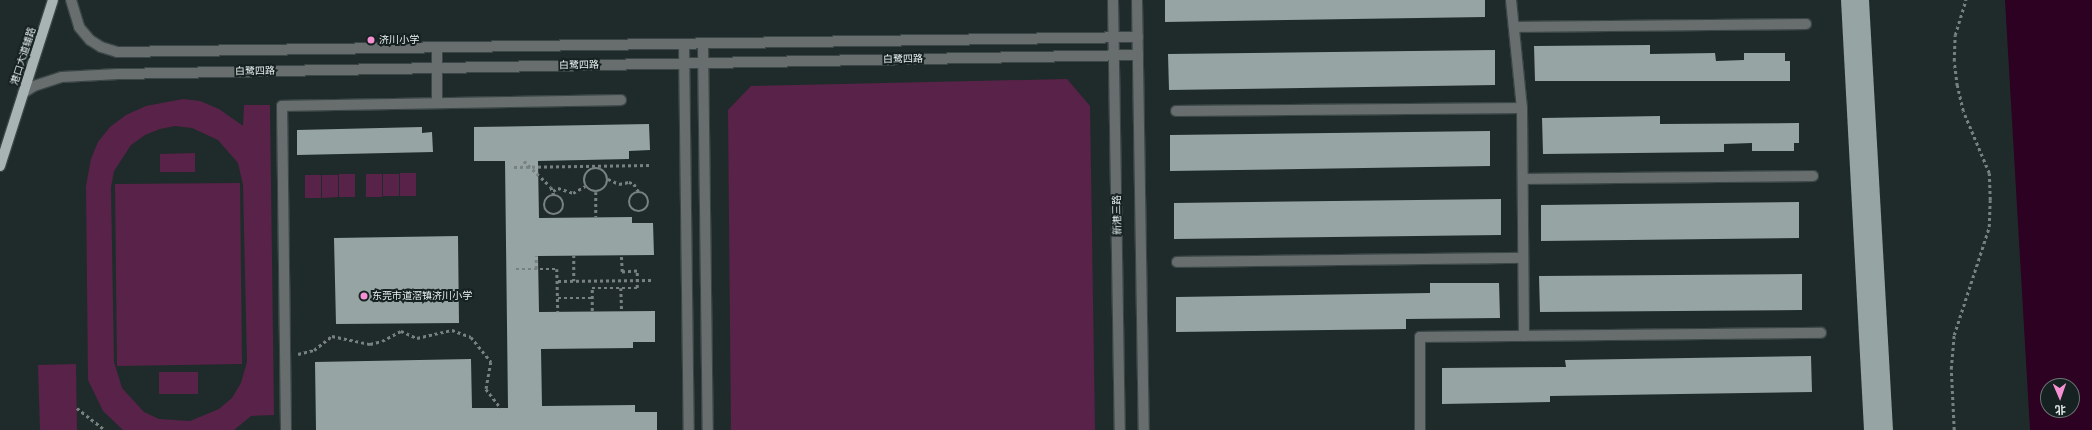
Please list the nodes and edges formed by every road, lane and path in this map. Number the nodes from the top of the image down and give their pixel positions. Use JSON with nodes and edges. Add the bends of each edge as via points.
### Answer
{"nodes":[{"id":1,"x":53,"y":0,"type":"edge"},
{"id":2,"x":1113,"y":0,"type":"edge"},
{"id":3,"x":1137,"y":0,"type":"edge"},
{"id":4,"x":1511,"y":0,"type":"edge"},
{"id":5,"x":1966,"y":0,"type":"edge"},
{"id":6,"x":71,"y":5,"type":"edge"},
{"id":7,"x":1806,"y":24,"type":"dead end"},
{"id":8,"x":1514,"y":26,"type":"junction"},
{"id":9,"x":1113,"y":37,"type":"junction"},
{"id":10,"x":1138,"y":37,"type":"junction"},
{"id":11,"x":703,"y":44,"type":"junction"},
{"id":12,"x":684,"y":45,"type":"junction"},
{"id":13,"x":437,"y":48,"type":"junction"},
{"id":14,"x":1138,"y":55,"type":"junction"},
{"id":15,"x":1114,"y":56,"type":"junction"},
{"id":16,"x":704,"y":62,"type":"junction"},
{"id":17,"x":684,"y":63,"type":"junction"},
{"id":18,"x":438,"y":68,"type":"junction"},
{"id":19,"x":23,"y":93,"type":"junction"},
{"id":20,"x":621,"y":100,"type":"dead end"},
{"id":21,"x":437,"y":103,"type":"junction"},
{"id":22,"x":1522,"y":108,"type":"junction"},
{"id":23,"x":1176,"y":112,"type":"dead end"},
{"id":24,"x":524,"y":161,"type":"dead end"},
{"id":25,"x":651,"y":165,"type":"dead end"},
{"id":26,"x":0,"y":166,"type":"edge"},
{"id":27,"x":514,"y":167,"type":"dead end"},
{"id":28,"x":531,"y":167,"type":"junction"},
{"id":29,"x":595,"y":167,"type":"junction"},
{"id":30,"x":1813,"y":176,"type":"dead end"},
{"id":31,"x":608,"y":179,"type":"junction"},
{"id":32,"x":1523,"y":179,"type":"junction"},
{"id":33,"x":585,"y":186,"type":"junction"},
{"id":34,"x":596,"y":192,"type":"junction"},
{"id":35,"x":639,"y":192,"type":"junction"},
{"id":36,"x":554,"y":193,"type":"junction"},
{"id":37,"x":596,"y":217,"type":"dead end"},
{"id":38,"x":622,"y":255,"type":"dead end"},
{"id":39,"x":536,"y":256,"type":"dead end"},
{"id":40,"x":574,"y":256,"type":"dead end"},
{"id":41,"x":1524,"y":258,"type":"junction"},
{"id":42,"x":1177,"y":262,"type":"dead end"},
{"id":43,"x":516,"y":269,"type":"dead end"},
{"id":44,"x":536,"y":269,"type":"junction"},
{"id":45,"x":637,"y":280,"type":"junction"},
{"id":46,"x":653,"y":280,"type":"dead end"},
{"id":47,"x":558,"y":281,"type":"junction"},
{"id":48,"x":574,"y":281,"type":"junction"},
{"id":49,"x":608,"y":281,"type":"junction"},
{"id":50,"x":609,"y":288,"type":"junction"},
{"id":51,"x":621,"y":288,"type":"junction"},
{"id":52,"x":558,"y":298,"type":"junction"},
{"id":53,"x":592,"y":298,"type":"junction"},
{"id":54,"x":622,"y":311,"type":"dead end"},
{"id":55,"x":558,"y":312,"type":"dead end"},
{"id":56,"x":592,"y":312,"type":"dead end"},
{"id":57,"x":1821,"y":333,"type":"dead end"},
{"id":58,"x":1524,"y":336,"type":"junction"},
{"id":59,"x":285,"y":355,"type":"junction"},
{"id":60,"x":77,"y":408,"type":"dead end"},
{"id":61,"x":501,"y":408,"type":"dead end"},
{"id":62,"x":105,"y":430,"type":"edge"},
{"id":63,"x":286,"y":430,"type":"edge"},
{"id":64,"x":689,"y":430,"type":"edge"},
{"id":65,"x":708,"y":430,"type":"edge"},
{"id":66,"x":1120,"y":430,"type":"edge"},
{"id":67,"x":1144,"y":430,"type":"edge"},
{"id":68,"x":1420,"y":430,"type":"edge"},
{"id":69,"x":1954,"y":430,"type":"edge"}],
"edges":[{"from":1,"to":19,"type":"main road","name":"港口大道辅路"},
{"from":2,"to":9,"type":"street","name":"新港三路"},
{"from":3,"to":10,"type":"street"},
{"from":4,"to":8,"type":"street"},
{"from":5,"to":69,"type":"path","via":[[1955,35],[1954,61],[1957,86],[1964,111],[1989,173],[1990,200],[1989,227],[1954,335],[1950,369]]},
{"from":6,"to":13,"type":"street","name":"白鹭四路","via":[[79,27],[90,40],[117,52]]},
{"from":7,"to":8,"type":"street"},
{"from":8,"to":22,"type":"street"},
{"from":9,"to":10,"type":"street","name":"白鹭四路"},
{"from":9,"to":11,"type":"street","name":"白鹭四路"},
{"from":9,"to":15,"type":"street","name":"新港三路"},
{"from":10,"to":14,"type":"street"},
{"from":11,"to":12,"type":"street","name":"白鹭四路"},
{"from":11,"to":16,"type":"street"},
{"from":12,"to":13,"type":"street","name":"白鹭四路"},
{"from":12,"to":17,"type":"street"},
{"from":13,"to":18,"type":"street"},
{"from":14,"to":15,"type":"street","name":"白鹭四路"},
{"from":14,"to":67,"type":"street"},
{"from":15,"to":16,"type":"street","name":"白鹭四路"},
{"from":15,"to":66,"type":"street","name":"新港三路"},
{"from":16,"to":17,"type":"street","name":"白鹭四路"},
{"from":16,"to":65,"type":"street"},
{"from":17,"to":18,"type":"street","name":"白鹭四路"},
{"from":17,"to":64,"type":"street"},
{"from":18,"to":19,"type":"street","name":"白鹭四路","via":[[118,74],[62,78],[34,86]]},
{"from":18,"to":21,"type":"street"},
{"from":19,"to":26,"type":"main road","name":"港口大道辅路"},
{"from":20,"to":21,"type":"street"},
{"from":21,"to":59,"type":"street","via":[[282,106]]},
{"from":22,"to":23,"type":"street"},
{"from":22,"to":32,"type":"street"},
{"from":24,"to":28,"type":"path"},
{"from":25,"to":29,"type":"path"},
{"from":27,"to":28,"type":"path"},
{"from":28,"to":29,"type":"path"},
{"from":28,"to":36,"type":"path"},
{"from":29,"to":31,"type":"path","via":[[603,170]]},
{"from":29,"to":33,"type":"path","via":[[584,175]]},
{"from":30,"to":32,"type":"street"},
{"from":31,"to":34,"type":"path","via":[[604,189]]},
{"from":31,"to":35,"type":"path","via":[[619,184],[634,184]]},
{"from":32,"to":41,"type":"street"},
{"from":33,"to":34,"type":"path"},
{"from":33,"to":36,"type":"path","via":[[573,193],[558,188]]},
{"from":34,"to":37,"type":"path"},
{"from":35,"to":35,"type":"path","via":[[645,194],[650,202],[644,211],[638,212],[632,209],[629,203],[631,196]]},
{"from":36,"to":36,"type":"path","via":[[560,196],[565,205],[559,214],[553,215],[545,209],[544,202]]},
{"from":38,"to":45,"type":"path","via":[[622,272],[637,271]]},
{"from":39,"to":44,"type":"path"},
{"from":40,"to":48,"type":"path"},
{"from":41,"to":42,"type":"street"},
{"from":41,"to":58,"type":"street"},
{"from":43,"to":44,"type":"path"},
{"from":44,"to":47,"type":"path","via":[[557,269]]},
{"from":45,"to":46,"type":"path"},
{"from":45,"to":49,"type":"path"},
{"from":45,"to":51,"type":"path","via":[[637,288]]},
{"from":47,"to":48,"type":"path"},
{"from":47,"to":52,"type":"path"},
{"from":48,"to":49,"type":"path"},
{"from":49,"to":50,"type":"path"},
{"from":50,"to":51,"type":"path"},
{"from":50,"to":53,"type":"path","via":[[592,288]]},
{"from":51,"to":54,"type":"path"},
{"from":52,"to":53,"type":"path"},
{"from":52,"to":55,"type":"path"},
{"from":53,"to":56,"type":"path"},
{"from":57,"to":58,"type":"street"},
{"from":58,"to":68,"type":"street","via":[[1420,337]]},
{"from":59,"to":61,"type":"path","via":[[314,350],[332,336],[370,344],[401,331],[417,338],[452,330],[470,337],[491,362],[486,389]]},
{"from":59,"to":63,"type":"street"},
{"from":60,"to":62,"type":"path"}]}
